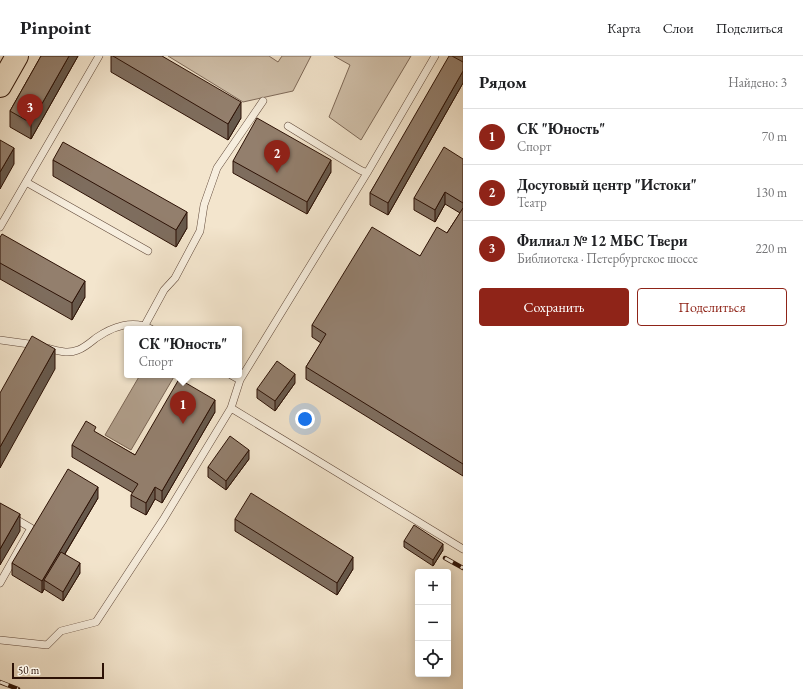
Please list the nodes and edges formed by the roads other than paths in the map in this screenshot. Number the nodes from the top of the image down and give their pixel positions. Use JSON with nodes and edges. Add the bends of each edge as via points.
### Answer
{"nodes":[{"id":1,"x":5,"y":56,"type":"edge"},
{"id":2,"x":17,"y":56,"type":"edge"},
{"id":3,"x":99,"y":56,"type":"edge"},
{"id":4,"x":435,"y":56,"type":"edge"},
{"id":5,"x":0,"y":65,"type":"edge"},
{"id":6,"x":0,"y":86,"type":"edge"},
{"id":7,"x":263,"y":101,"type":"dead end"},
{"id":8,"x":288,"y":126,"type":"dead end"},
{"id":9,"x":368,"y":173,"type":"junction"},
{"id":10,"x":26,"y":182,"type":"junction"},
{"id":11,"x":0,"y":227,"type":"edge"},
{"id":12,"x":148,"y":251,"type":"dead end"},
{"id":13,"x":144,"y":326,"type":"edge"},
{"id":14,"x":148,"y":326,"type":"edge"},
{"id":15,"x":0,"y":340,"type":"edge"},
{"id":16,"x":242,"y":377,"type":"edge"},
{"id":17,"x":236,"y":378,"type":"edge"},
{"id":18,"x":240,"y":380,"type":"joint"},
{"id":19,"x":231,"y":408,"type":"junction"},
{"id":20,"x":0,"y":510,"type":"edge"},
{"id":21,"x":463,"y":549,"type":"edge"},
{"id":22,"x":0,"y":583,"type":"edge"},
{"id":23,"x":0,"y":640,"type":"edge"}],
"edges":[{"from":1,"to":5,"type":"main road"},
{"from":2,"to":6,"type":"main road"},
{"from":3,"to":10,"type":"lane"},
{"from":4,"to":9,"type":"lane"},
{"from":7,"to":14,"type":"lane","via":[[217,168],[204,205],[200,231],[175,278],[164,290]]},
{"from":8,"to":9,"type":"lane"},
{"from":9,"to":16,"type":"lane"},
{"from":10,"to":11,"type":"lane"},
{"from":10,"to":12,"type":"lane"},
{"from":13,"to":15,"type":"lane","via":[[132,323],[119,327],[78,350],[63,352]]},
{"from":17,"to":18,"type":"lane"},
{"from":18,"to":19,"type":"lane"},
{"from":19,"to":21,"type":"lane"},
{"from":19,"to":23,"type":"lane","via":[[163,520],[96,622],[61,631],[47,645]]},
{"from":20,"to":22,"type":"lane","via":[[31,528]]}]}
